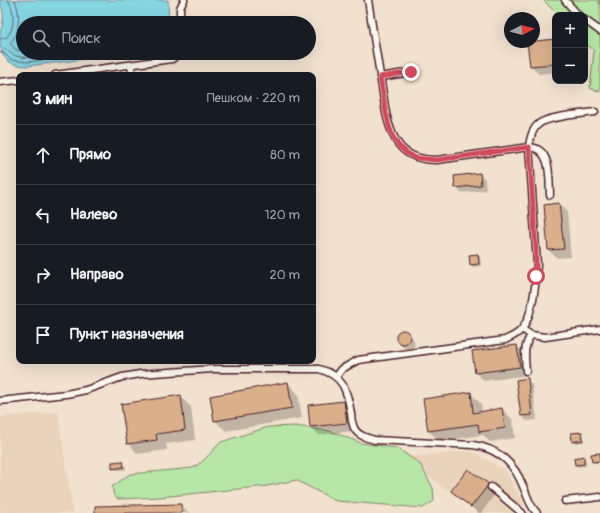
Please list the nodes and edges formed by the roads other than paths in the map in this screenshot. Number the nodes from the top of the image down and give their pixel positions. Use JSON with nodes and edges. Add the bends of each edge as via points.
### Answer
{"nodes":[{"id":1,"x":184,"y":0,"type":"edge"},
{"id":2,"x":368,"y":0,"type":"edge"},
{"id":3,"x":565,"y":0,"type":"edge"},
{"id":4,"x":575,"y":12,"type":"edge"},
{"id":5,"x":180,"y":16,"type":"edge"},
{"id":6,"x":588,"y":22,"type":"edge"},
{"id":7,"x":600,"y":31,"type":"edge"},
{"id":8,"x":165,"y":60,"type":"edge"},
{"id":9,"x":131,"y":65,"type":"junction"},
{"id":10,"x":78,"y":72,"type":"edge"},
{"id":11,"x":132,"y":72,"type":"edge"},
{"id":12,"x":411,"y":72,"type":"dead end"},
{"id":13,"x":380,"y":77,"type":"junction"},
{"id":14,"x":16,"y":80,"type":"edge"},
{"id":15,"x":0,"y":82,"type":"edge"},
{"id":16,"x":595,"y":112,"type":"dead end"},
{"id":17,"x":529,"y":147,"type":"junction"},
{"id":18,"x":550,"y":194,"type":"dead end"},
{"id":19,"x":522,"y":329,"type":"junction"},
{"id":20,"x":600,"y":329,"type":"edge"},
{"id":21,"x":531,"y":335,"type":"junction"},
{"id":22,"x":526,"y":371,"type":"dead end"},
{"id":23,"x":336,"y":377,"type":"junction"},
{"id":24,"x":0,"y":401,"type":"edge"},
{"id":25,"x":491,"y":487,"type":"dead end"},
{"id":26,"x":600,"y":497,"type":"edge"},
{"id":27,"x":565,"y":501,"type":"dead end"},
{"id":28,"x":522,"y":513,"type":"edge"},
{"id":29,"x":537,"y":513,"type":"edge"}],
"edges":[{"from":1,"to":5,"type":"lane"},
{"from":2,"to":13,"type":"lane"},
{"from":3,"to":4,"type":"lane"},
{"from":6,"to":7,"type":"lane"},
{"from":8,"to":9,"type":"lane"},
{"from":9,"to":10,"type":"lane"},
{"from":9,"to":11,"type":"lane"},
{"from":12,"to":13,"type":"lane"},
{"from":13,"to":17,"type":"lane","via":[[387,119],[393,137],[399,146],[416,158],[437,160]]},
{"from":14,"to":15,"type":"lane"},
{"from":16,"to":17,"type":"lane","via":[[540,122],[530,137]]},
{"from":17,"to":18,"type":"lane","via":[[539,149],[545,156]]},
{"from":17,"to":19,"type":"lane","via":[[536,276],[530,309]]},
{"from":19,"to":21,"type":"lane"},
{"from":19,"to":23,"type":"lane","via":[[506,340],[358,360],[342,369]]},
{"from":20,"to":21,"type":"lane","via":[[545,337]]},
{"from":21,"to":22,"type":"lane","via":[[524,350]]},
{"from":23,"to":24,"type":"lane","via":[[328,371],[319,369],[213,369],[140,374],[66,394]]},
{"from":23,"to":29,"type":"lane","via":[[344,385],[354,428],[359,434],[374,440],[473,445],[493,450],[511,464],[531,506]]},
{"from":25,"to":28,"type":"lane"},
{"from":26,"to":27,"type":"lane"}]}
